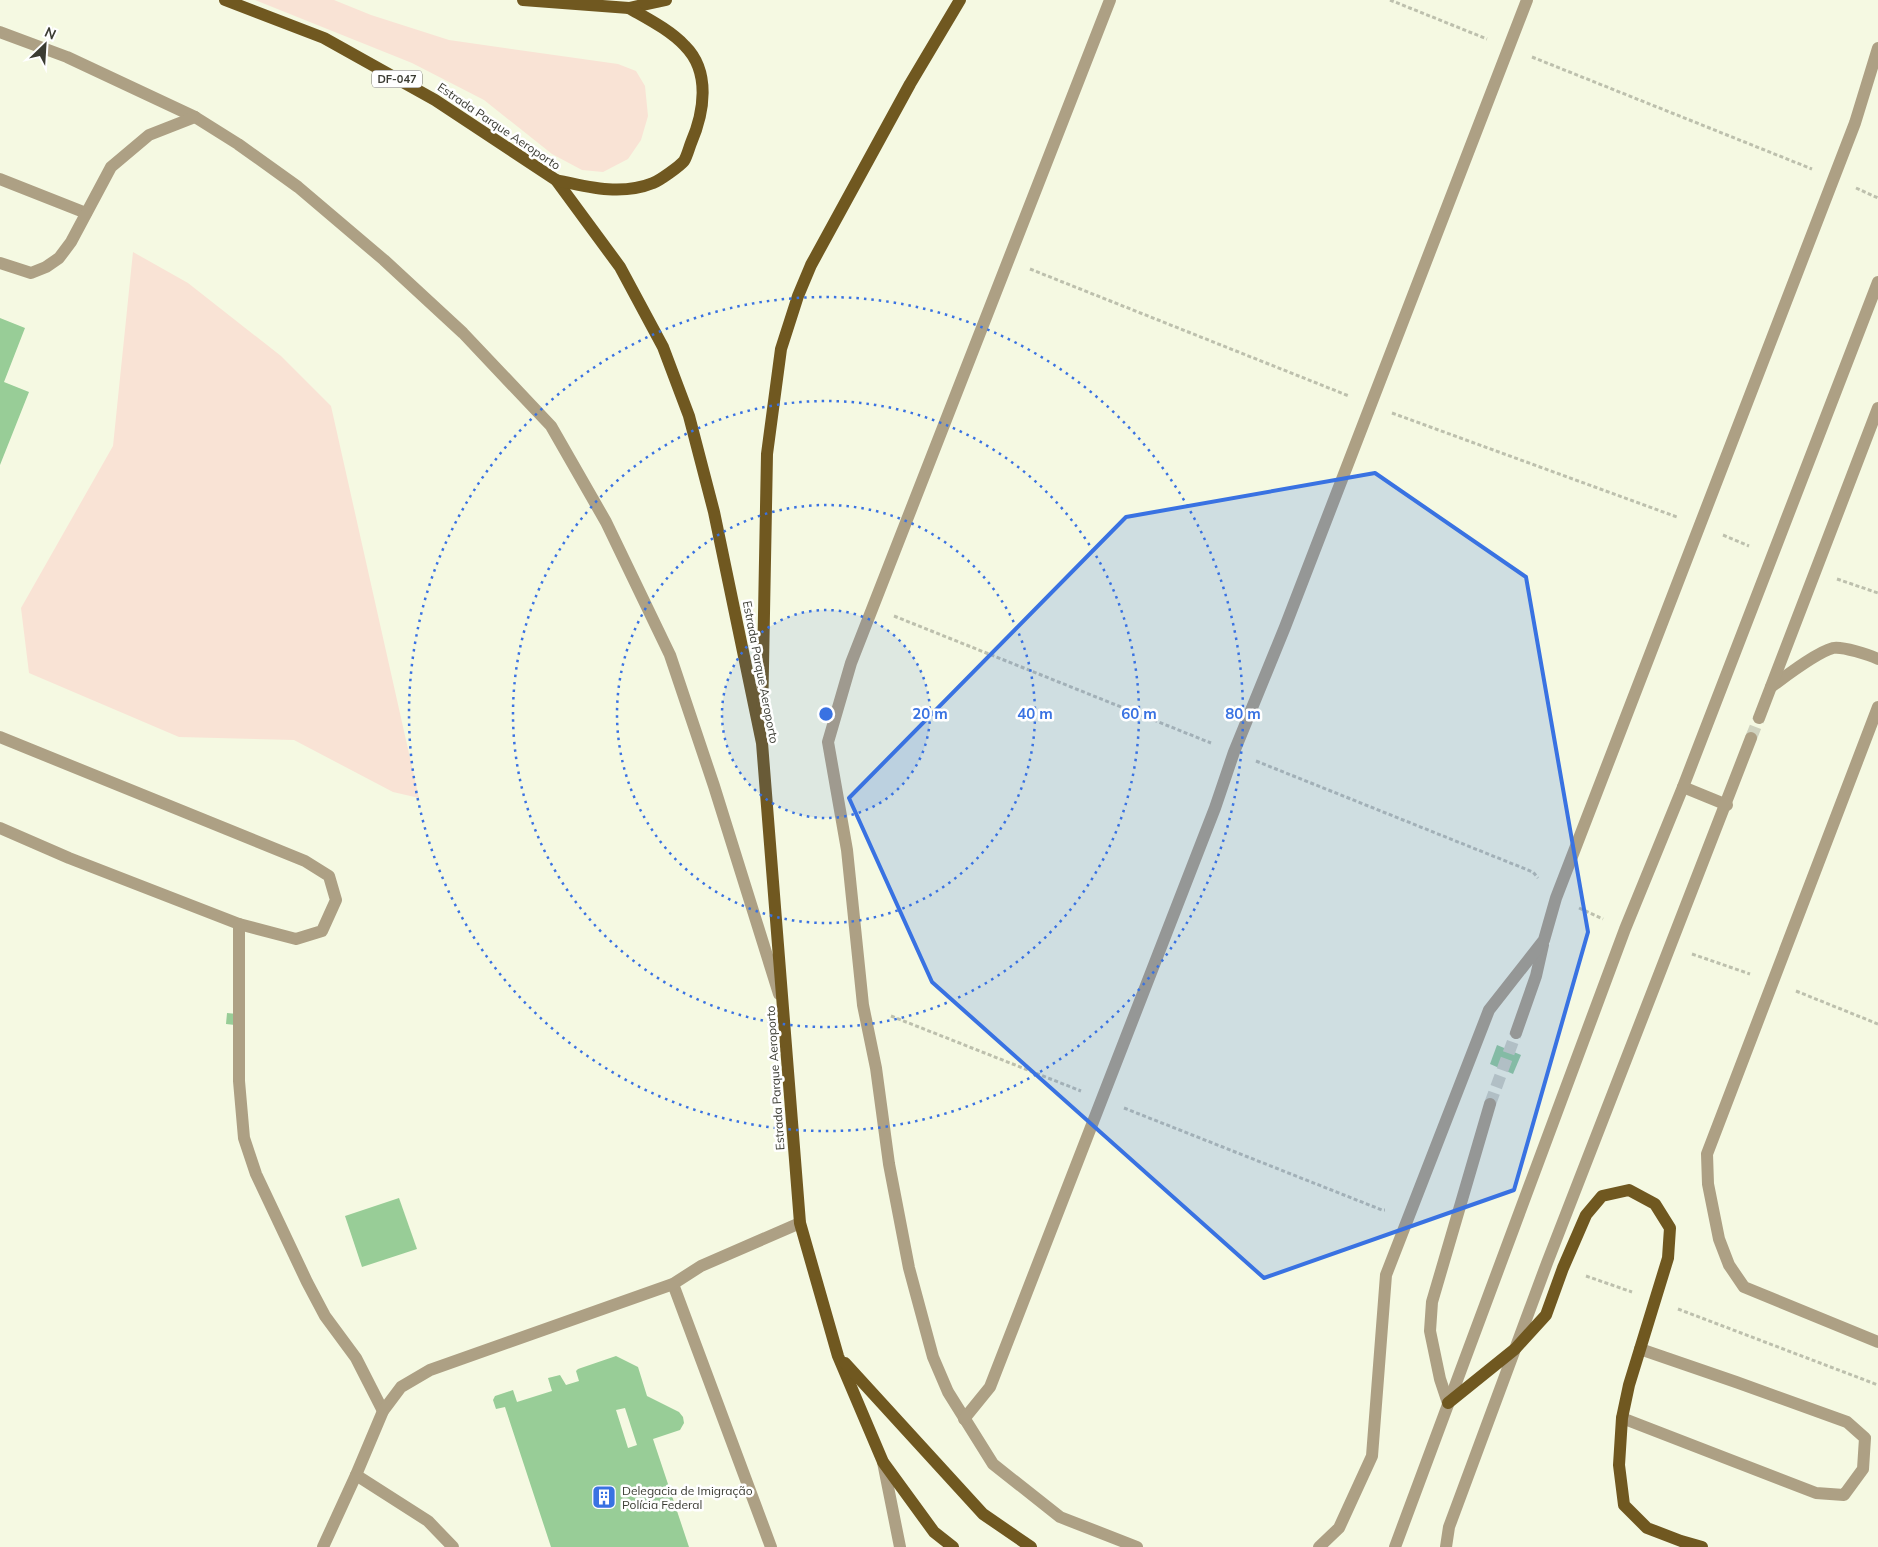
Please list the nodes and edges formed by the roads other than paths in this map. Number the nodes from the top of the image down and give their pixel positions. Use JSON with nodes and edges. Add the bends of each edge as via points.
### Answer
{"nodes":[{"id":1,"x":225,"y":0,"type":"edge"},
{"id":2,"x":523,"y":0,"type":"edge"},
{"id":3,"x":666,"y":0,"type":"edge"},
{"id":4,"x":960,"y":0,"type":"edge"},
{"id":5,"x":1110,"y":0,"type":"edge"},
{"id":6,"x":1527,"y":0,"type":"edge"},
{"id":7,"x":537,"y":1,"type":"edge"},
{"id":8,"x":628,"y":8,"type":"junction"},
{"id":9,"x":0,"y":32,"type":"edge"},
{"id":10,"x":1878,"y":48,"type":"edge"},
{"id":11,"x":195,"y":117,"type":"junction"},
{"id":12,"x":0,"y":179,"type":"edge"},
{"id":13,"x":556,"y":180,"type":"junction"},
{"id":14,"x":86,"y":213,"type":"junction"},
{"id":15,"x":0,"y":263,"type":"edge"},
{"id":16,"x":1878,"y":282,"type":"edge"},
{"id":17,"x":1878,"y":408,"type":"edge"},
{"id":18,"x":1878,"y":659,"type":"edge"},
{"id":19,"x":1771,"y":687,"type":"junction"},
{"id":20,"x":1878,"y":707,"type":"edge"},
{"id":21,"x":1759,"y":718,"type":"tunnel mouth"},
{"id":22,"x":0,"y":737,"type":"edge"},
{"id":23,"x":1751,"y":738,"type":"tunnel mouth"},
{"id":24,"x":762,"y":743,"type":"junction"},
{"id":25,"x":1683,"y":787,"type":"junction"},
{"id":26,"x":1726,"y":804,"type":"junction"},
{"id":27,"x":0,"y":828,"type":"edge"},
{"id":28,"x":239,"y":924,"type":"junction"},
{"id":29,"x":1544,"y":940,"type":"junction"},
{"id":30,"x":783,"y":1007,"type":"junction"},
{"id":31,"x":1516,"y":1033,"type":"tunnel mouth"},
{"id":32,"x":1490,"y":1104,"type":"tunnel mouth"},
{"id":33,"x":800,"y":1223,"type":"junction"},
{"id":34,"x":672,"y":1284,"type":"junction"},
{"id":35,"x":1878,"y":1342,"type":"edge"},
{"id":36,"x":1515,"y":1349,"type":"junction"},
{"id":37,"x":1640,"y":1349,"type":"junction"},
{"id":38,"x":838,"y":1356,"type":"junction"},
{"id":39,"x":1448,"y":1403,"type":"junction"},
{"id":40,"x":383,"y":1412,"type":"junction"},
{"id":41,"x":1622,"y":1418,"type":"junction"},
{"id":42,"x":964,"y":1419,"type":"junction"},
{"id":43,"x":882,"y":1462,"type":"junction"},
{"id":44,"x":356,"y":1476,"type":"junction"},
{"id":45,"x":323,"y":1547,"type":"edge"},
{"id":46,"x":453,"y":1547,"type":"edge"},
{"id":47,"x":771,"y":1547,"type":"edge"},
{"id":48,"x":900,"y":1547,"type":"edge"},
{"id":49,"x":953,"y":1547,"type":"edge"},
{"id":50,"x":1030,"y":1547,"type":"edge"},
{"id":51,"x":1137,"y":1547,"type":"edge"},
{"id":52,"x":1319,"y":1547,"type":"edge"},
{"id":53,"x":1395,"y":1547,"type":"edge"},
{"id":54,"x":1446,"y":1547,"type":"edge"},
{"id":55,"x":1702,"y":1547,"type":"edge"}],
"edges":[{"from":1,"to":13,"type":"main road","name":"Estrada Parque Aeroporto","number":"DF-047","via":[[324,38],[435,100]]},
{"from":2,"to":7,"type":"main road"},
{"from":3,"to":8,"type":"main road"},
{"from":4,"to":24,"type":"main road","via":[[810,265],[781,349],[767,454]]},
{"from":5,"to":42,"type":"street","via":[[851,663],[828,742],[847,850],[863,1005],[876,1068],[890,1174],[909,1268],[933,1357]]},
{"from":6,"to":42,"type":"street","via":[[990,1387]]},
{"from":7,"to":8,"type":"main road"},
{"from":8,"to":13,"type":"main road","via":[[667,31],[686,47],[699,66],[703,88],[699,123],[684,161],[654,183],[622,191]]},
{"from":9,"to":11,"type":"street","via":[[67,57]]},
{"from":10,"to":29,"type":"street","via":[[1855,123],[1556,898]]},
{"from":11,"to":14,"type":"street","via":[[149,134],[111,167]]},
{"from":11,"to":30,"type":"street","via":[[298,187],[384,260],[463,333],[550,426],[606,522],[670,655]]},
{"from":12,"to":14,"type":"street"},
{"from":13,"to":24,"type":"main road","name":"Estrada Parque Aeroporto","number":"DF-047","via":[[620,267],[663,347],[690,416],[714,512]]},
{"from":14,"to":15,"type":"street","via":[[71,242],[59,258],[46,267],[31,273]]},
{"from":16,"to":25,"type":"street"},
{"from":17,"to":19,"type":"street"},
{"from":18,"to":19,"type":"street","via":[[1834,647]]},
{"from":19,"to":21,"type":"street"},
{"from":20,"to":35,"type":"street","via":[[1707,1154],[1708,1184],[1719,1239],[1729,1265],[1744,1287]]},
{"from":22,"to":28,"type":"street","via":[[305,861],[329,876],[336,900],[322,931],[296,939]]},
{"from":23,"to":26,"type":"street"},
{"from":24,"to":30,"type":"main road","name":"Estrada Parque Aeroporto","number":"DF-047"},
{"from":25,"to":26,"type":"street"},
{"from":25,"to":39,"type":"street","via":[[1626,929]]},
{"from":26,"to":36,"type":"street"},
{"from":27,"to":28,"type":"street"},
{"from":28,"to":40,"type":"street","via":[[239,1081],[244,1138],[256,1174],[307,1282],[356,1358]]},
{"from":29,"to":31,"type":"street","via":[[1536,976]]},
{"from":29,"to":52,"type":"street","via":[[1489,1010],[1386,1275],[1372,1456],[1339,1528]]},
{"from":30,"to":33,"type":"main road","name":"Estrada Parque Aeroporto","number":"DF-047"},
{"from":32,"to":39,"type":"street","via":[[1432,1302],[1430,1331]]},
{"from":33,"to":34,"type":"street","via":[[701,1266]]},
{"from":33,"to":38,"type":"main road","name":"Estrada Parque Aeroporto","number":"DF-047"},
{"from":34,"to":40,"type":"street","via":[[430,1370],[401,1387]]},
{"from":34,"to":47,"type":"street"},
{"from":36,"to":37,"type":"main road","via":[[1546,1315],[1586,1215],[1602,1196],[1630,1190],[1655,1204],[1670,1228],[1668,1258]]},
{"from":36,"to":39,"type":"main road"},
{"from":36,"to":54,"type":"street","via":[[1449,1527]]},
{"from":37,"to":41,"type":"main road"},
{"from":37,"to":41,"type":"street","via":[[1847,1422],[1865,1438],[1863,1469],[1844,1495],[1816,1492]]},
{"from":38,"to":43,"type":"main road","name":"Estrada Parque Aeroporto","number":"DF-047"},
{"from":38,"to":50,"type":"main road","via":[[983,1514]]},
{"from":39,"to":53,"type":"street"},
{"from":40,"to":44,"type":"street"},
{"from":41,"to":55,"type":"main road","via":[[1619,1465],[1624,1505],[1647,1528]]},
{"from":42,"to":51,"type":"street","via":[[994,1464],[1060,1517]]},
{"from":43,"to":48,"type":"street"},
{"from":43,"to":49,"type":"main road","name":"Estrada Parque Aeroporto","number":"DF-047","via":[[934,1532]]},
{"from":44,"to":45,"type":"street"},
{"from":44,"to":46,"type":"street","via":[[428,1521]]}]}
